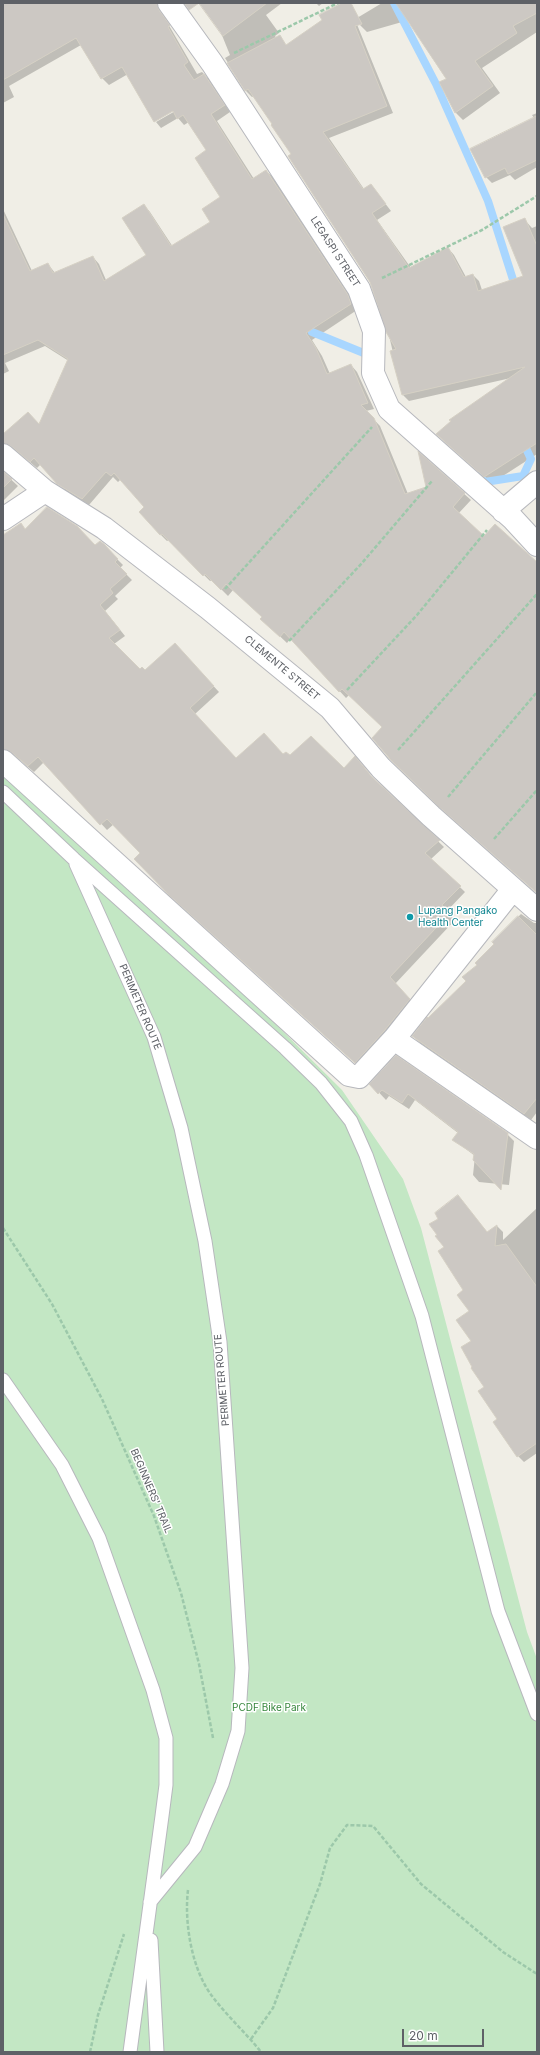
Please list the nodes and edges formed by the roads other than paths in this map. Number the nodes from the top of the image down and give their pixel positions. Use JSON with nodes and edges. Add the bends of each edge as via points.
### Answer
{"nodes":[{"id":1,"x":169,"y":3,"type":"edge"},
{"id":2,"x":3,"y":455,"type":"edge"},
{"id":3,"x":537,"y":482,"type":"edge"},
{"id":4,"x":45,"y":491,"type":"junction"},
{"id":5,"x":503,"y":512,"type":"junction"},
{"id":6,"x":3,"y":519,"type":"edge"},
{"id":7,"x":537,"y":545,"type":"edge"},
{"id":8,"x":3,"y":761,"type":"edge"},
{"id":9,"x":3,"y":792,"type":"edge"},
{"id":10,"x":74,"y":859,"type":"junction"},
{"id":11,"x":513,"y":889,"type":"junction"},
{"id":12,"x":537,"y":910,"type":"edge"},
{"id":13,"x":394,"y":1039,"type":"junction"},
{"id":14,"x":537,"y":1138,"type":"edge"},
{"id":15,"x":3,"y":1380,"type":"edge"},
{"id":16,"x":537,"y":1714,"type":"edge"},
{"id":17,"x":150,"y":1902,"type":"junction"},
{"id":18,"x":130,"y":2052,"type":"edge"},
{"id":19,"x":157,"y":2052,"type":"edge"}],
"edges":[{"from":1,"to":5,"type":"street","name":"LEGASPI STREET","via":[[212,63],[358,289],[374,331],[373,374],[389,409]]},
{"from":2,"to":4,"type":"street","name":"CLEMENTE STREET"},
{"from":3,"to":5,"type":"street"},
{"from":4,"to":6,"type":"street"},
{"from":4,"to":11,"type":"street","name":"CLEMENTE STREET","via":[[104,528],[208,608],[330,708],[382,768],[431,816]]},
{"from":5,"to":7,"type":"street","name":"LEGASPI STREET"},
{"from":8,"to":13,"type":"street","via":[[349,1076],[359,1077]]},
{"from":9,"to":10,"type":"lane"},
{"from":10,"to":16,"type":"lane","via":[[285,1048],[321,1083],[351,1121],[366,1155],[422,1316],[498,1611]]},
{"from":10,"to":17,"type":"lane","name":"PERIMETER ROUTE","via":[[154,1037],[181,1128],[205,1241],[221,1349],[242,1668],[238,1731],[222,1784],[195,1847]]},
{"from":11,"to":12,"type":"street","name":"CLEMENTE STREET"},
{"from":11,"to":13,"type":"street"},
{"from":13,"to":14,"type":"street"},
{"from":15,"to":17,"type":"lane","via":[[62,1465],[99,1538],[153,1690],[166,1738],[166,1785]]},
{"from":17,"to":18,"type":"lane"},
{"from":17,"to":19,"type":"lane"}]}
